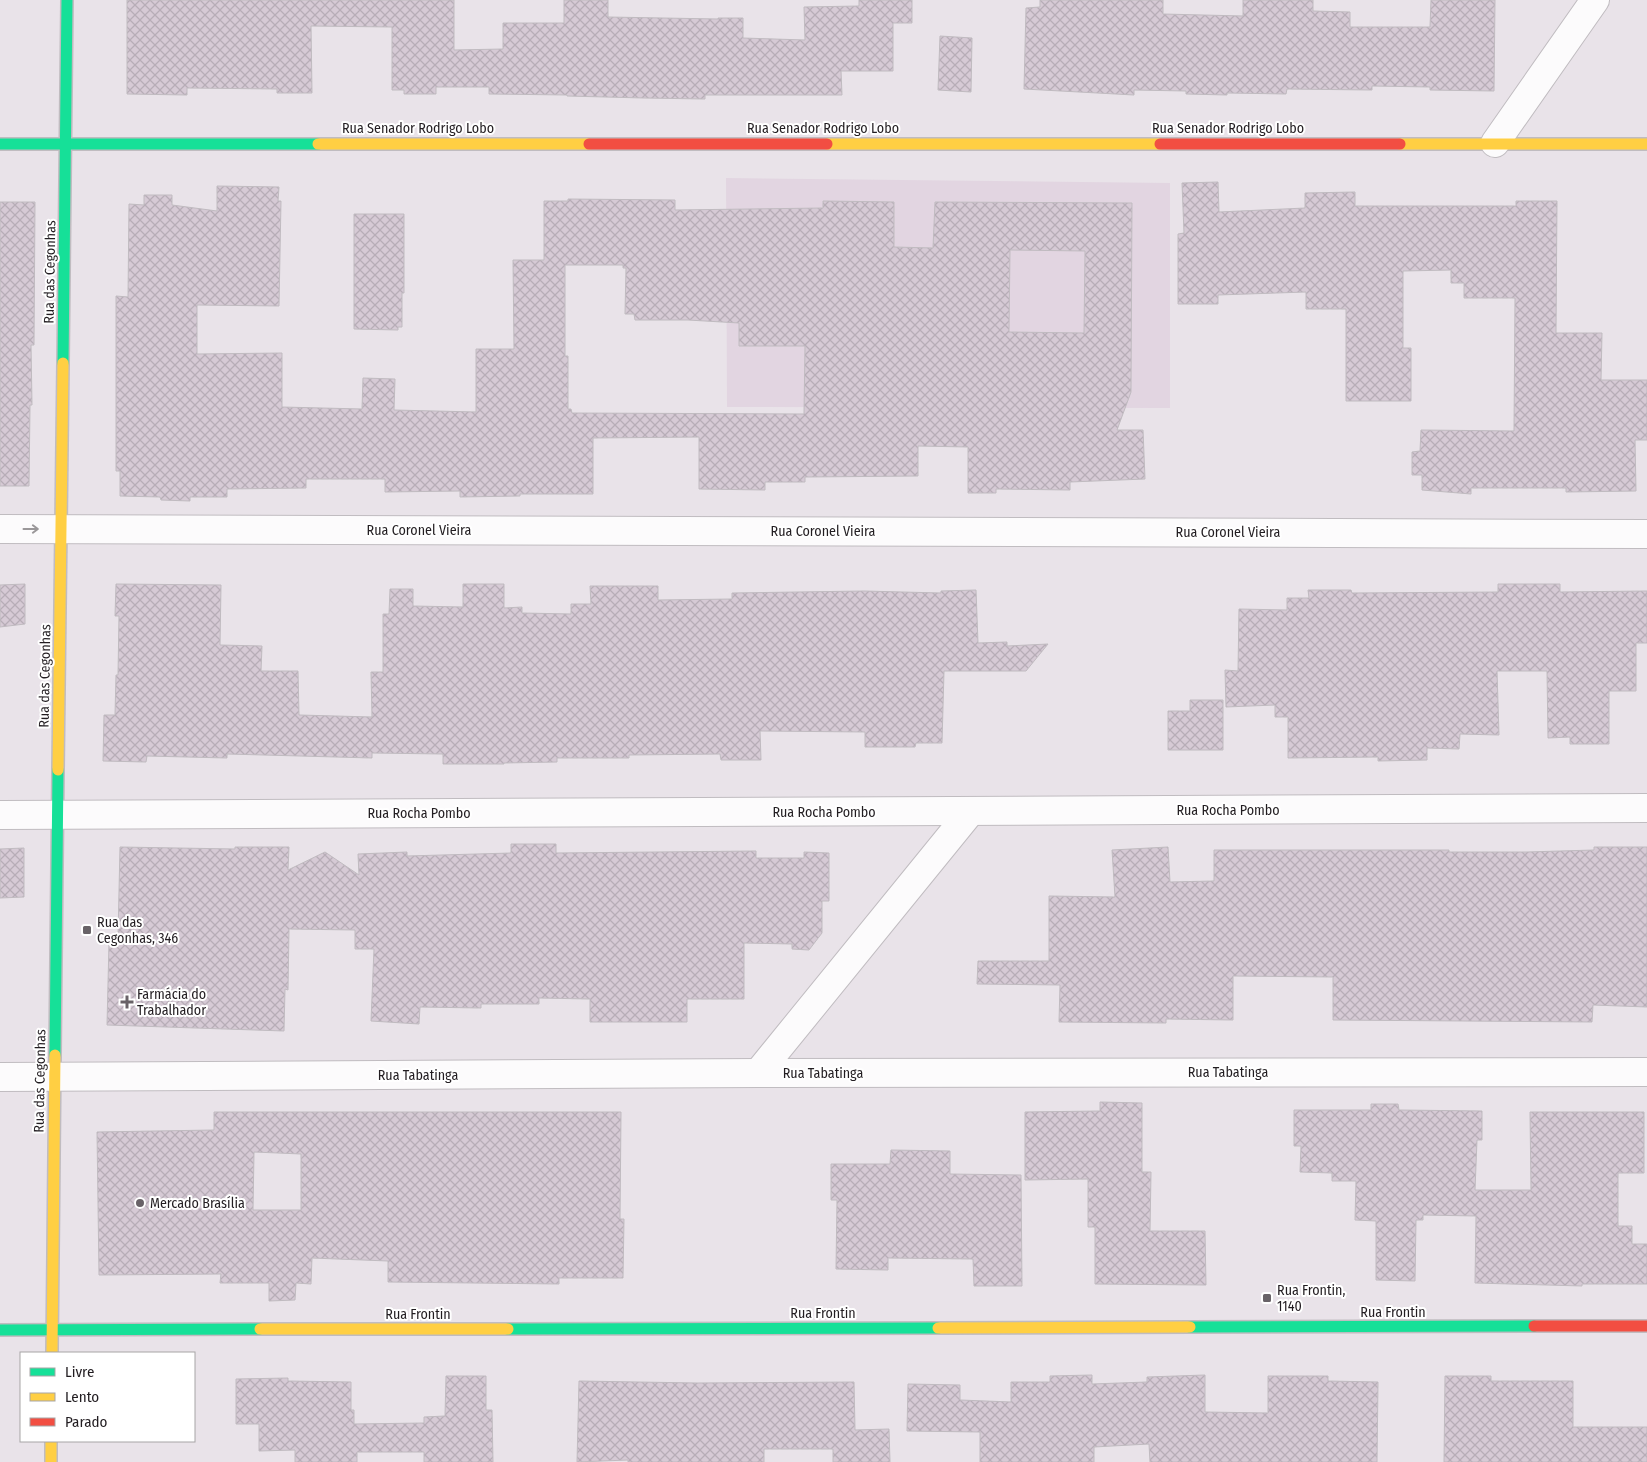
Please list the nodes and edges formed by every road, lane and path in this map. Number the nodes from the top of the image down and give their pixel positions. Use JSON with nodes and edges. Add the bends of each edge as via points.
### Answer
{"nodes":[{"id":1,"x":66,"y":0,"type":"edge"},
{"id":2,"x":1595,"y":0,"type":"edge"},
{"id":3,"x":1495,"y":143,"type":"junction"},
{"id":4,"x":0,"y":144,"type":"edge"},
{"id":5,"x":66,"y":144,"type":"junction"},
{"id":6,"x":1647,"y":144,"type":"edge"},
{"id":7,"x":62,"y":528,"type":"junction"},
{"id":8,"x":0,"y":529,"type":"edge"},
{"id":9,"x":1647,"y":534,"type":"edge"},
{"id":10,"x":1647,"y":808,"type":"edge"},
{"id":11,"x":971,"y":811,"type":"junction"},
{"id":12,"x":0,"y":815,"type":"edge"},
{"id":13,"x":58,"y":815,"type":"junction"},
{"id":14,"x":1647,"y":1072,"type":"edge"},
{"id":15,"x":758,"y":1073,"type":"junction"},
{"id":16,"x":0,"y":1077,"type":"edge"},
{"id":17,"x":55,"y":1077,"type":"junction"},
{"id":18,"x":1647,"y":1326,"type":"edge"},
{"id":19,"x":0,"y":1330,"type":"edge"},
{"id":20,"x":52,"y":1330,"type":"junction"},
{"id":21,"x":52,"y":1352,"type":"edge"},
{"id":22,"x":51,"y":1442,"type":"edge"},
{"id":23,"x":51,"y":1462,"type":"edge"}],
"edges":[{"from":1,"to":5,"type":"street","name":"Rua das Cegonhas"},
{"from":2,"to":3,"type":"street"},
{"from":3,"to":5,"type":"street","name":"Rua Senador Rodrigo Lobo"},
{"from":3,"to":6,"type":"street","name":"Rua Senador Rodrigo Lobo"},
{"from":4,"to":5,"type":"street","name":"Rua Senador Rodrigo Lobo"},
{"from":5,"to":7,"type":"street","name":"Rua das Cegonhas"},
{"from":8,"to":7,"type":"street","name":"Rua Coronel Vieira","one_way":true},
{"from":7,"to":9,"type":"street","name":"Rua Coronel Vieira"},
{"from":7,"to":13,"type":"street","name":"Rua das Cegonhas"},
{"from":10,"to":11,"type":"street","name":"Rua Rocha Pombo"},
{"from":11,"to":13,"type":"street","name":"Rua Rocha Pombo"},
{"from":11,"to":15,"type":"street"},
{"from":12,"to":13,"type":"street","name":"Rua Rocha Pombo"},
{"from":13,"to":17,"type":"street","name":"Rua das Cegonhas"},
{"from":14,"to":15,"type":"street","name":"Rua Tabatinga"},
{"from":15,"to":17,"type":"street","name":"Rua Tabatinga"},
{"from":16,"to":17,"type":"street","name":"Rua Tabatinga"},
{"from":17,"to":20,"type":"street","name":"Rua das Cegonhas"},
{"from":18,"to":20,"type":"street","name":"Rua Frontin"},
{"from":19,"to":20,"type":"street","name":"Rua Frontin"},
{"from":20,"to":21,"type":"street","name":"Rua das Cegonhas"},
{"from":22,"to":23,"type":"street"}]}
